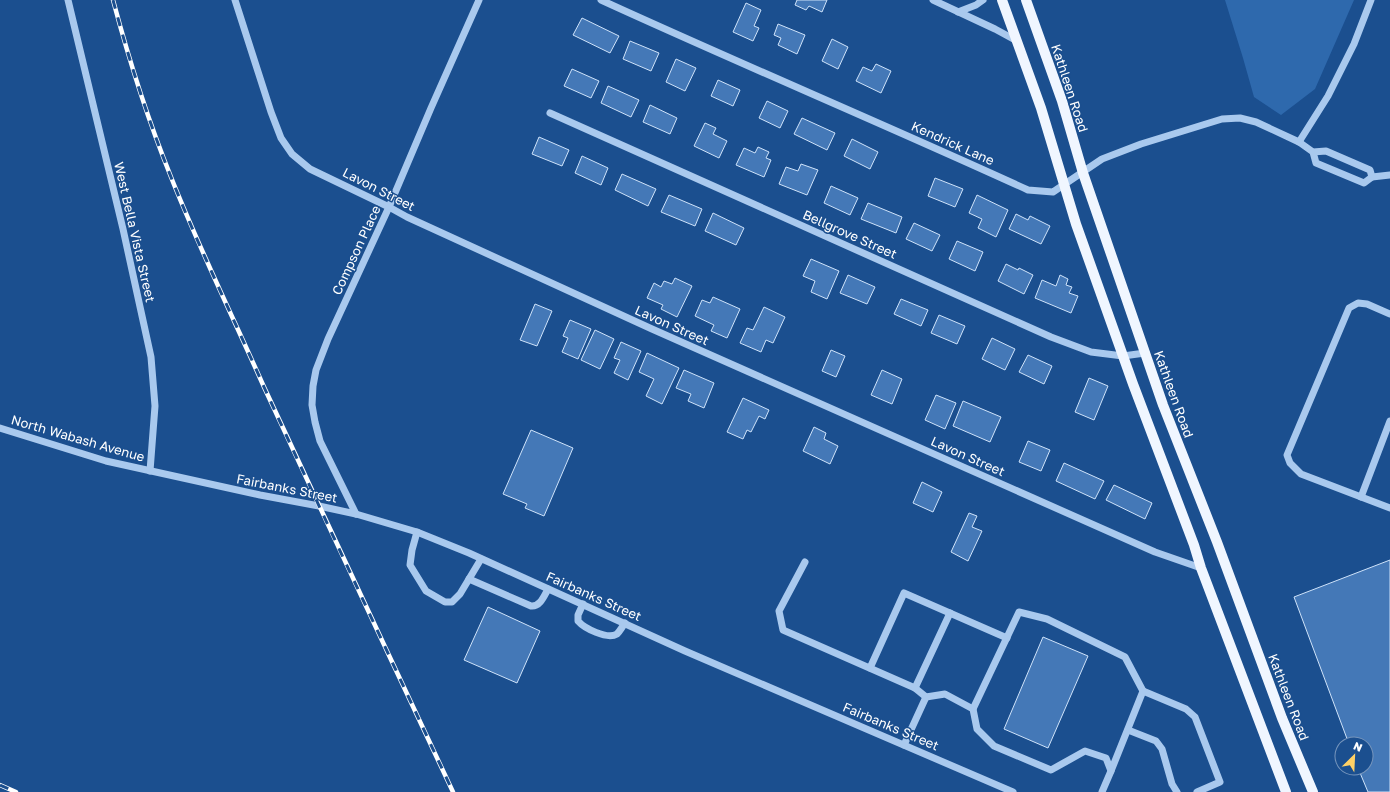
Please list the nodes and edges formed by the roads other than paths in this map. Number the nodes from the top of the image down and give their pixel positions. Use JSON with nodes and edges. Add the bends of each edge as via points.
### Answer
{"nodes":[{"id":1,"x":68,"y":0,"type":"edge"},
{"id":2,"x":235,"y":0,"type":"edge"},
{"id":3,"x":479,"y":0,"type":"edge"},
{"id":4,"x":601,"y":0,"type":"edge"},
{"id":5,"x":933,"y":0,"type":"edge"},
{"id":6,"x":983,"y":0,"type":"edge"},
{"id":7,"x":1002,"y":0,"type":"edge"},
{"id":8,"x":1026,"y":0,"type":"edge"},
{"id":9,"x":1371,"y":0,"type":"edge"},
{"id":10,"x":946,"y":3,"type":"edge"},
{"id":11,"x":958,"y":12,"type":"junction"},
{"id":12,"x":1018,"y":41,"type":"junction"},
{"id":13,"x":550,"y":113,"type":"dead end"},
{"id":14,"x":1299,"y":142,"type":"junction"},
{"id":15,"x":1313,"y":152,"type":"junction"},
{"id":16,"x":1083,"y":173,"type":"junction"},
{"id":17,"x":1390,"y":175,"type":"edge"},
{"id":18,"x":1372,"y":177,"type":"junction"},
{"id":19,"x":1065,"y":185,"type":"junction"},
{"id":20,"x":389,"y":206,"type":"junction"},
{"id":21,"x":1390,"y":314,"type":"edge"},
{"id":22,"x":1146,"y":353,"type":"junction"},
{"id":23,"x":1123,"y":356,"type":"junction"},
{"id":24,"x":1390,"y":421,"type":"edge"},
{"id":25,"x":0,"y":428,"type":"edge"},
{"id":26,"x":150,"y":471,"type":"junction"},
{"id":27,"x":1361,"y":497,"type":"junction"},
{"id":28,"x":1390,"y":508,"type":"edge"},
{"id":29,"x":356,"y":514,"type":"junction"},
{"id":30,"x":416,"y":532,"type":"junction"},
{"id":31,"x":481,"y":559,"type":"junction"},
{"id":32,"x":805,"y":562,"type":"dead end"},
{"id":33,"x":1201,"y":568,"type":"junction"},
{"id":34,"x":469,"y":579,"type":"junction"},
{"id":35,"x":548,"y":589,"type":"junction"},
{"id":36,"x":583,"y":604,"type":"junction"},
{"id":37,"x":950,"y":613,"type":"junction"},
{"id":38,"x":625,"y":624,"type":"junction"},
{"id":39,"x":1007,"y":638,"type":"junction"},
{"id":40,"x":870,"y":668,"type":"junction"},
{"id":41,"x":915,"y":688,"type":"junction"},
{"id":42,"x":1143,"y":691,"type":"junction"},
{"id":43,"x":926,"y":697,"type":"junction"},
{"id":44,"x":974,"y":709,"type":"junction"},
{"id":45,"x":1128,"y":730,"type":"junction"},
{"id":46,"x":904,"y":745,"type":"junction"},
{"id":47,"x":1111,"y":771,"type":"junction"},
{"id":48,"x":1013,"y":792,"type":"edge"},
{"id":49,"x":1102,"y":792,"type":"edge"},
{"id":50,"x":1177,"y":792,"type":"edge"},
{"id":51,"x":1197,"y":792,"type":"edge"},
{"id":52,"x":1286,"y":792,"type":"edge"},
{"id":53,"x":1313,"y":792,"type":"edge"}],
"edges":[{"from":1,"to":26,"type":"street","name":"West Bella Vista Street","via":[[151,357],[155,406]]},
{"from":2,"to":20,"type":"street","name":"Lavon Street","via":[[280,138],[292,154],[310,169]]},
{"from":3,"to":20,"type":"street","name":"Compson Place"},
{"from":4,"to":19,"type":"street","name":"Kendrick Lane","via":[[1028,190],[1053,192]]},
{"from":5,"to":10,"type":"street"},
{"from":6,"to":11,"type":"street"},
{"from":7,"to":12,"type":"main road"},
{"from":8,"to":16,"type":"main road","name":"Kathleen Road","via":[[1062,101]]},
{"from":9,"to":14,"type":"street","via":[[1354,44],[1328,96]]},
{"from":10,"to":11,"type":"street"},
{"from":11,"to":12,"type":"street"},
{"from":12,"to":19,"type":"main road"},
{"from":13,"to":23,"type":"street","name":"Bellgrove Street","via":[[1051,337],[1090,352]]},
{"from":14,"to":15,"type":"street","name":"Kendrick Lane"},
{"from":14,"to":16,"type":"street","name":"Kendrick Lane","via":[[1256,122],[1240,118],[1222,119],[1102,159]]},
{"from":15,"to":18,"type":"street","via":[[1326,151],[1370,170]]},
{"from":15,"to":18,"type":"street","via":[[1316,164],[1364,183]]},
{"from":16,"to":19,"type":"street","name":"Kendrick Lane"},
{"from":16,"to":22,"type":"main road","name":"Kathleen Road"},
{"from":17,"to":18,"type":"street"},
{"from":19,"to":23,"type":"main road","via":[[1076,224]]},
{"from":20,"to":29,"type":"street","name":"Compson Place","via":[[328,339],[316,370],[313,386],[312,404],[320,441]]},
{"from":20,"to":33,"type":"street","name":"Lavon Street","via":[[407,217],[659,332],[1155,552]]},
{"from":21,"to":27,"type":"street","via":[[1367,304],[1358,303],[1349,308],[1287,455],[1290,463],[1301,474]]},
{"from":22,"to":23,"type":"street","name":"Bellgrove Street"},
{"from":22,"to":53,"type":"main road","name":"Kathleen Road","via":[[1163,405],[1282,718]]},
{"from":23,"to":33,"type":"main road"},
{"from":24,"to":27,"type":"street"},
{"from":25,"to":26,"type":"street","name":"North Wabash Avenue","via":[[106,461]]},
{"from":26,"to":29,"type":"street","name":"Fairbanks Street"},
{"from":27,"to":28,"type":"street"},
{"from":29,"to":30,"type":"street","name":"Fairbanks Street"},
{"from":30,"to":31,"type":"street","name":"Fairbanks Street"},
{"from":30,"to":34,"type":"street","via":[[410,565],[426,591],[444,602],[452,602]]},
{"from":31,"to":34,"type":"street"},
{"from":31,"to":35,"type":"street","name":"Fairbanks Street"},
{"from":32,"to":40,"type":"street","via":[[779,611],[783,630]]},
{"from":33,"to":52,"type":"main road"},
{"from":34,"to":35,"type":"street","via":[[531,606],[538,604]]},
{"from":35,"to":36,"type":"street","name":"Fairbanks Street"},
{"from":36,"to":38,"type":"street","name":"Fairbanks Street"},
{"from":36,"to":38,"type":"street","via":[[578,615],[578,621],[583,626],[612,636]]},
{"from":37,"to":39,"type":"street"},
{"from":37,"to":40,"type":"street","via":[[904,593]]},
{"from":37,"to":41,"type":"street"},
{"from":38,"to":46,"type":"street","name":"Fairbanks Street"},
{"from":39,"to":42,"type":"street","via":[[1019,612],[1047,620],[1125,657]]},
{"from":39,"to":44,"type":"street"},
{"from":40,"to":41,"type":"street"},
{"from":41,"to":43,"type":"street"},
{"from":42,"to":45,"type":"street"},
{"from":42,"to":51,"type":"street","via":[[1186,709],[1195,717],[1220,782]]},
{"from":43,"to":44,"type":"street","via":[[945,694]]},
{"from":43,"to":46,"type":"street"},
{"from":44,"to":47,"type":"street","via":[[977,730],[994,746],[1052,770],[1085,751],[1106,758]]},
{"from":45,"to":47,"type":"street"},
{"from":45,"to":50,"type":"street","via":[[1156,741],[1162,748],[1172,784]]},
{"from":46,"to":48,"type":"street","name":"Fairbanks Street"},
{"from":47,"to":49,"type":"street"}]}
